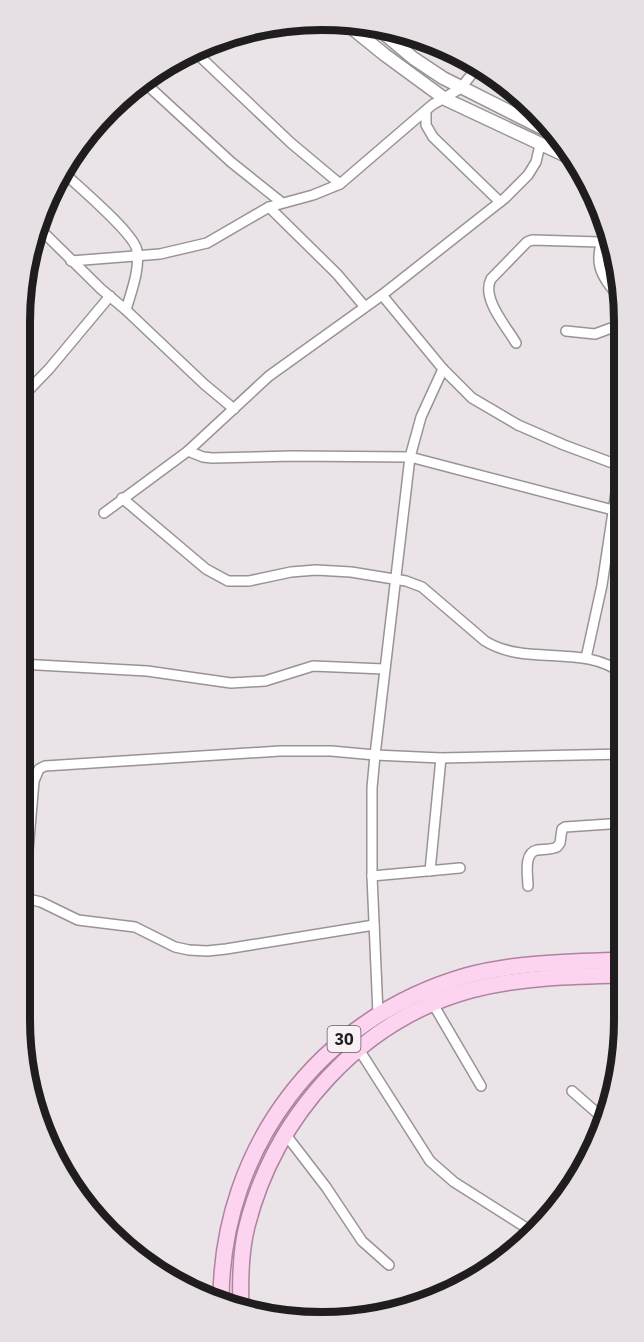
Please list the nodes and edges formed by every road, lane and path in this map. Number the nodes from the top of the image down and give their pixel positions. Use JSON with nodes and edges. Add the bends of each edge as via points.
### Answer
{"nodes":[{"id":1,"x":356,"y":32,"type":"edge"},
{"id":2,"x":390,"y":38,"type":"edge"},
{"id":3,"x":200,"y":57,"type":"edge"},
{"id":4,"x":473,"y":72,"type":"edge"},
{"id":5,"x":149,"y":87,"type":"edge"},
{"id":6,"x":461,"y":88,"type":"junction"},
{"id":7,"x":445,"y":99,"type":"junction"},
{"id":8,"x":426,"y":111,"type":"junction"},
{"id":9,"x":540,"y":127,"type":"edge"},
{"id":10,"x":540,"y":145,"type":"junction"},
{"id":11,"x":561,"y":154,"type":"edge"},
{"id":12,"x":68,"y":177,"type":"edge"},
{"id":13,"x":340,"y":184,"type":"junction"},
{"id":14,"x":281,"y":202,"type":"junction"},
{"id":15,"x":500,"y":202,"type":"junction"},
{"id":16,"x":269,"y":207,"type":"junction"},
{"id":17,"x":44,"y":233,"type":"edge"},
{"id":18,"x":602,"y":238,"type":"edge"},
{"id":19,"x":600,"y":242,"type":"junction"},
{"id":20,"x":137,"y":257,"type":"junction"},
{"id":21,"x":71,"y":261,"type":"junction"},
{"id":22,"x":612,"y":290,"type":"edge"},
{"id":23,"x":382,"y":295,"type":"junction"},
{"id":24,"x":110,"y":296,"type":"junction"},
{"id":25,"x":364,"y":307,"type":"junction"},
{"id":26,"x":126,"y":310,"type":"junction"},
{"id":27,"x":614,"y":327,"type":"edge"},
{"id":28,"x":566,"y":331,"type":"dead end"},
{"id":29,"x":516,"y":343,"type":"dead end"},
{"id":30,"x":443,"y":369,"type":"junction"},
{"id":31,"x":30,"y":389,"type":"edge"},
{"id":32,"x":234,"y":409,"type":"junction"},
{"id":33,"x":188,"y":450,"type":"junction"},
{"id":34,"x":410,"y":457,"type":"junction"},
{"id":35,"x":614,"y":464,"type":"edge"},
{"id":36,"x":122,"y":498,"type":"junction"},
{"id":37,"x":614,"y":505,"type":"edge"},
{"id":38,"x":613,"y":510,"type":"junction"},
{"id":39,"x":104,"y":513,"type":"dead end"},
{"id":40,"x":395,"y":579,"type":"junction"},
{"id":41,"x":586,"y":658,"type":"junction"},
{"id":42,"x":30,"y":665,"type":"edge"},
{"id":43,"x":614,"y":668,"type":"edge"},
{"id":44,"x":384,"y":669,"type":"junction"},
{"id":45,"x":614,"y":754,"type":"edge"},
{"id":46,"x":375,"y":755,"type":"junction"},
{"id":47,"x":441,"y":758,"type":"junction"},
{"id":48,"x":30,"y":819,"type":"edge"},
{"id":49,"x":614,"y":824,"type":"edge"},
{"id":50,"x":460,"y":868,"type":"dead end"},
{"id":51,"x":430,"y":870,"type":"junction"},
{"id":52,"x":372,"y":876,"type":"junction"},
{"id":53,"x":528,"y":886,"type":"dead end"},
{"id":54,"x":30,"y":899,"type":"edge"},
{"id":55,"x":374,"y":925,"type":"junction"},
{"id":56,"x":614,"y":963,"type":"edge"},
{"id":57,"x":597,"y":968,"type":"junction"},
{"id":58,"x":614,"y":972,"type":"edge"},
{"id":59,"x":433,"y":1004,"type":"junction"},
{"id":60,"x":378,"y":1014,"type":"junction"},
{"id":61,"x":358,"y":1048,"type":"junction"},
{"id":62,"x":481,"y":1086,"type":"dead end"},
{"id":63,"x":572,"y":1091,"type":"dead end"},
{"id":64,"x":599,"y":1115,"type":"edge"},
{"id":65,"x":286,"y":1135,"type":"junction"},
{"id":66,"x":526,"y":1228,"type":"edge"},
{"id":67,"x":389,"y":1265,"type":"dead end"},
{"id":68,"x":221,"y":1294,"type":"edge"},
{"id":69,"x":241,"y":1301,"type":"edge"}],
"edges":[{"from":1,"to":7,"type":"street"},
{"from":2,"to":6,"type":"street","via":[[428,69]]},
{"from":3,"to":13,"type":"street"},
{"from":4,"to":6,"type":"street"},
{"from":5,"to":14,"type":"street"},
{"from":6,"to":7,"type":"street"},
{"from":6,"to":9,"type":"street"},
{"from":7,"to":8,"type":"street"},
{"from":7,"to":10,"type":"street"},
{"from":8,"to":13,"type":"street"},
{"from":8,"to":15,"type":"street","via":[[426,125],[433,137]]},
{"from":10,"to":11,"type":"street"},
{"from":10,"to":15,"type":"street","via":[[528,175]]},
{"from":12,"to":20,"type":"street","via":[[123,227],[138,249]]},
{"from":13,"to":14,"type":"street"},
{"from":14,"to":16,"type":"street"},
{"from":15,"to":23,"type":"street"},
{"from":16,"to":20,"type":"street","via":[[207,243]]},
{"from":16,"to":25,"type":"street","via":[[337,274]]},
{"from":17,"to":21,"type":"street"},
{"from":18,"to":19,"type":"street"},
{"from":19,"to":22,"type":"street","via":[[604,281]]},
{"from":19,"to":29,"type":"street","via":[[532,240],[491,279],[488,296]]},
{"from":20,"to":21,"type":"street"},
{"from":20,"to":26,"type":"street"},
{"from":21,"to":24,"type":"street"},
{"from":23,"to":25,"type":"street"},
{"from":23,"to":30,"type":"street"},
{"from":24,"to":26,"type":"street"},
{"from":24,"to":31,"type":"street"},
{"from":25,"to":32,"type":"street","via":[[269,376]]},
{"from":26,"to":32,"type":"street"},
{"from":27,"to":28,"type":"street","via":[[595,334]]},
{"from":30,"to":34,"type":"street","via":[[421,417]]},
{"from":30,"to":35,"type":"street","via":[[472,398],[493,412]]},
{"from":32,"to":33,"type":"street"},
{"from":33,"to":34,"type":"street","via":[[203,458]]},
{"from":33,"to":36,"type":"street"},
{"from":34,"to":38,"type":"street"},
{"from":34,"to":40,"type":"street"},
{"from":36,"to":39,"type":"street"},
{"from":36,"to":40,"type":"street","via":[[206,569],[228,580],[249,581],[316,570]]},
{"from":37,"to":38,"type":"street"},
{"from":38,"to":41,"type":"street"},
{"from":40,"to":41,"type":"street","via":[[422,587],[496,647],[526,654]]},
{"from":40,"to":44,"type":"street"},
{"from":41,"to":43,"type":"street"},
{"from":42,"to":44,"type":"street","via":[[147,671],[231,683],[265,681],[313,666]]},
{"from":44,"to":46,"type":"street"},
{"from":45,"to":47,"type":"street"},
{"from":46,"to":47,"type":"street"},
{"from":46,"to":48,"type":"street","via":[[280,751],[45,766],[34,780]]},
{"from":46,"to":52,"type":"street"},
{"from":47,"to":51,"type":"street"},
{"from":49,"to":53,"type":"street","via":[[562,829],[557,847],[530,854]]},
{"from":50,"to":51,"type":"street"},
{"from":51,"to":52,"type":"street"},
{"from":52,"to":55,"type":"street"},
{"from":54,"to":55,"type":"street","via":[[78,920],[135,927],[189,950],[226,949]]},
{"from":55,"to":60,"type":"street"},
{"from":56,"to":57,"type":"main road","number":"30"},
{"from":57,"to":58,"type":"main road","number":"30"},
{"from":57,"to":59,"type":"main road","number":"30","via":[[470,991]]},
{"from":57,"to":60,"type":"main road","number":"30","via":[[518,967],[467,976]]},
{"from":59,"to":61,"type":"main road","number":"30","via":[[394,1023]]},
{"from":59,"to":62,"type":"street"},
{"from":60,"to":68,"type":"main road","number":"30","via":[[319,1061],[290,1094],[267,1130],[230,1221]]},
{"from":61,"to":65,"type":"main road","number":"30","via":[[310,1098]]},
{"from":61,"to":66,"type":"street","via":[[430,1161],[454,1182]]},
{"from":63,"to":64,"type":"street"},
{"from":65,"to":67,"type":"street","via":[[362,1241]]},
{"from":65,"to":69,"type":"main road","number":"30","via":[[264,1178],[246,1228]]}]}
